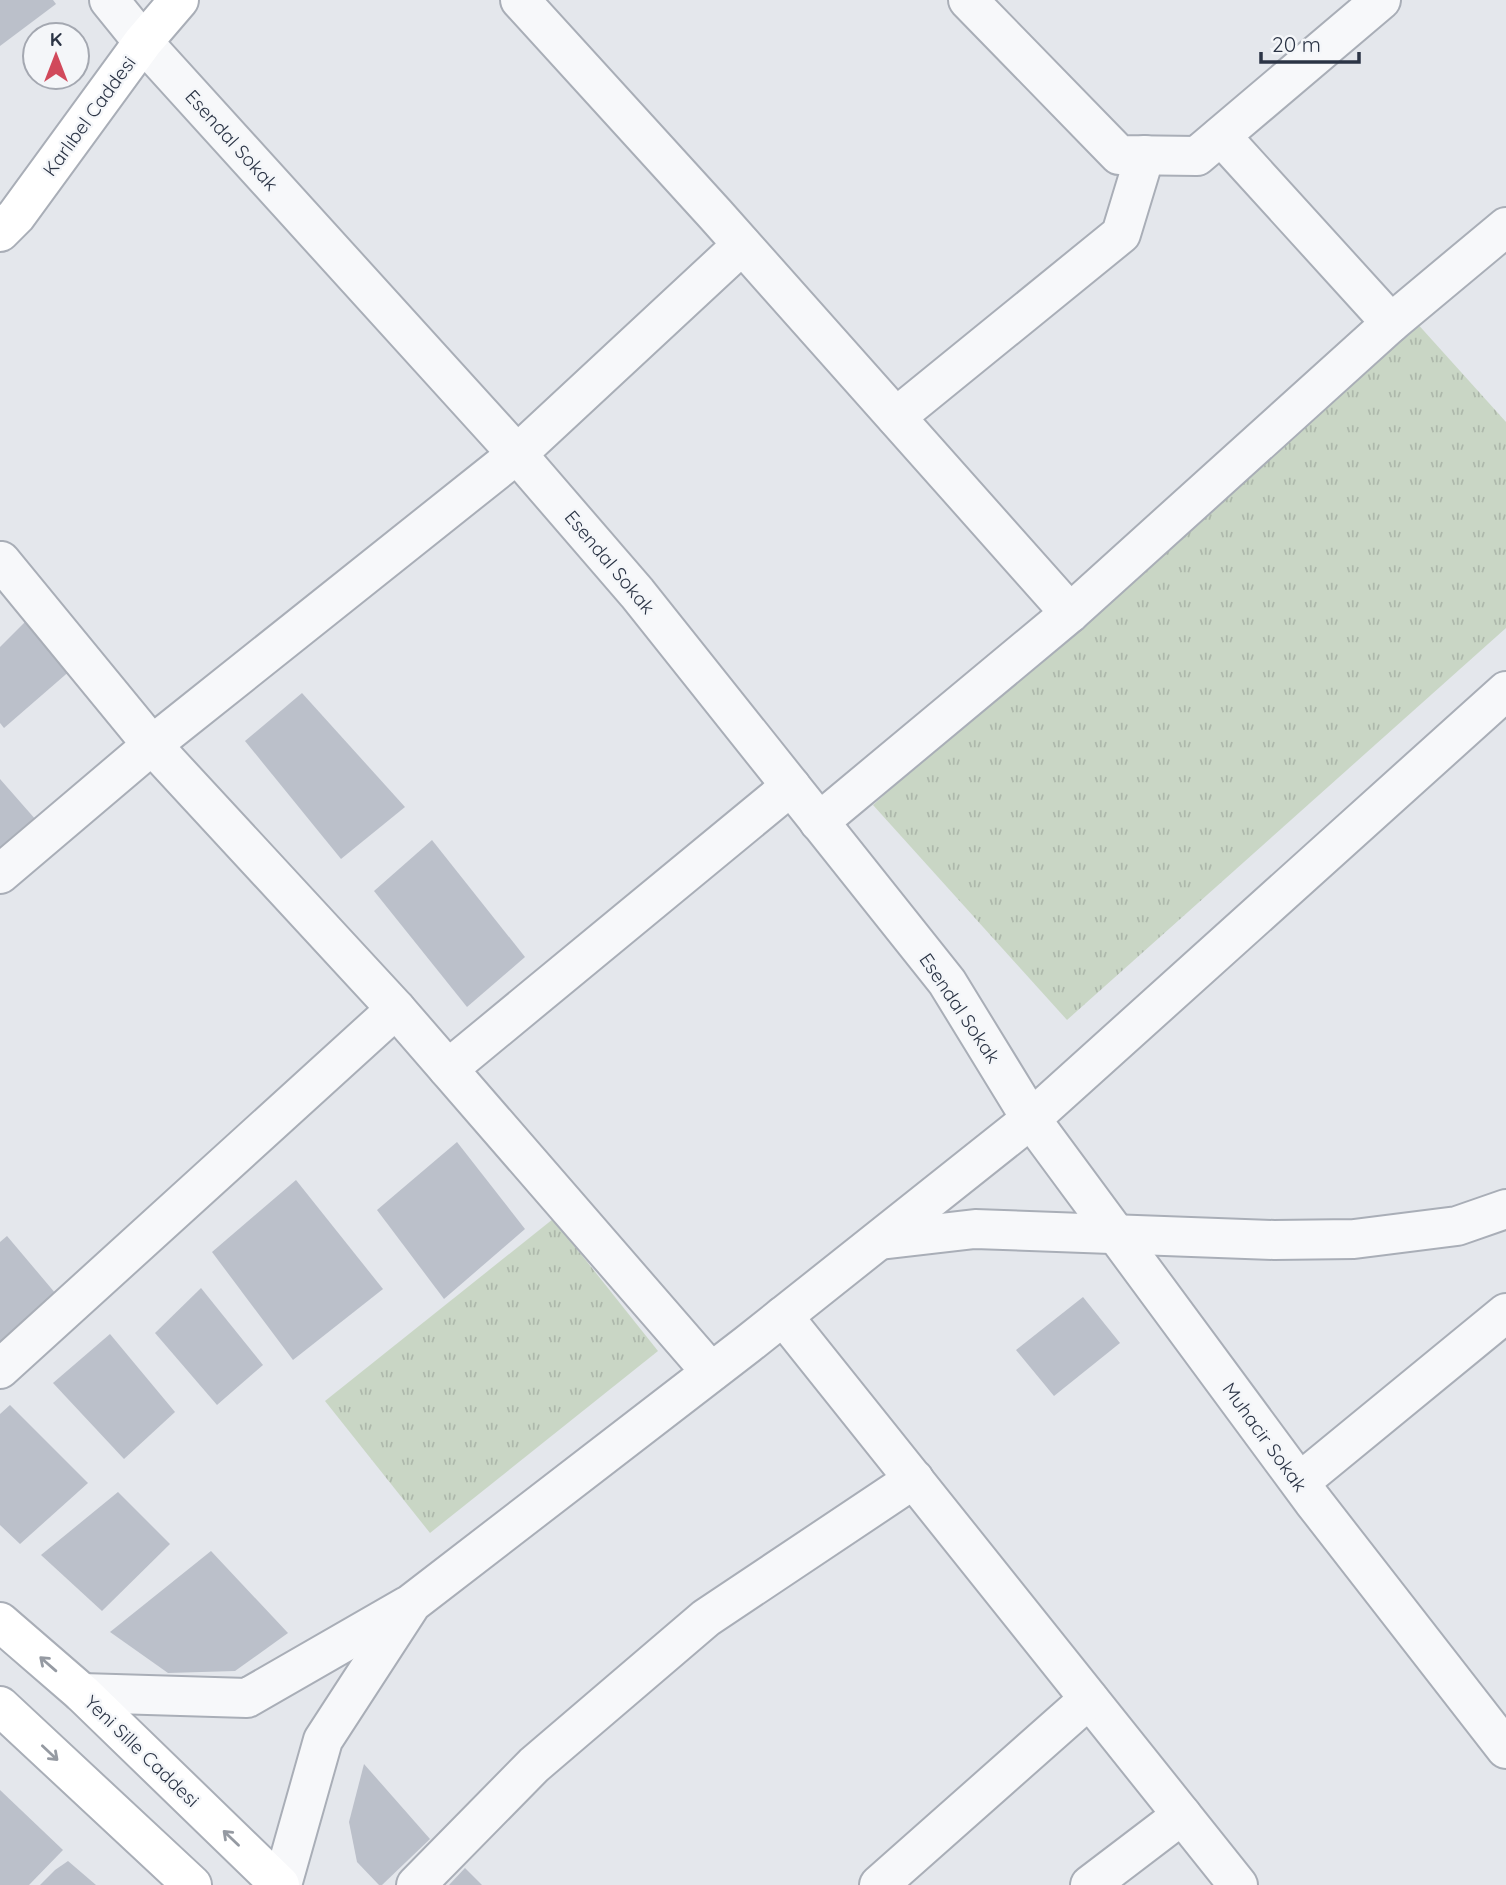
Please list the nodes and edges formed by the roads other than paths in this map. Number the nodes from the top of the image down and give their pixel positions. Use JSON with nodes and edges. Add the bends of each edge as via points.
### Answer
{"nodes":[{"id":1,"x":109,"y":0,"type":"edge"},
{"id":2,"x":179,"y":0,"type":"edge"},
{"id":3,"x":520,"y":0,"type":"edge"},
{"id":4,"x":968,"y":0,"type":"edge"},
{"id":5,"x":1381,"y":0,"type":"edge"},
{"id":6,"x":143,"y":42,"type":"junction"},
{"id":7,"x":1221,"y":136,"type":"junction"},
{"id":8,"x":1145,"y":155,"type":"junction"},
{"id":9,"x":1506,"y":227,"type":"edge"},
{"id":10,"x":0,"y":232,"type":"edge"},
{"id":11,"x":742,"y":245,"type":"junction"},
{"id":12,"x":1391,"y":323,"type":"junction"},
{"id":13,"x":896,"y":417,"type":"junction"},
{"id":14,"x":517,"y":454,"type":"junction"},
{"id":15,"x":1,"y":561,"type":"edge"},
{"id":16,"x":1070,"y":613,"type":"junction"},
{"id":17,"x":1506,"y":691,"type":"edge"},
{"id":18,"x":152,"y":745,"type":"junction"},
{"id":19,"x":791,"y":786,"type":"junction"},
{"id":20,"x":819,"y":822,"type":"junction"},
{"id":21,"x":0,"y":874,"type":"edge"},
{"id":22,"x":396,"y":1009,"type":"junction"},
{"id":23,"x":448,"y":1069,"type":"junction"},
{"id":24,"x":1031,"y":1119,"type":"junction"},
{"id":25,"x":1506,"y":1209,"type":"edge"},
{"id":26,"x":1116,"y":1235,"type":"junction"},
{"id":27,"x":880,"y":1240,"type":"junction"},
{"id":28,"x":1506,"y":1313,"type":"edge"},
{"id":29,"x":783,"y":1316,"type":"junction"},
{"id":30,"x":0,"y":1369,"type":"edge"},
{"id":31,"x":711,"y":1372,"type":"junction"},
{"id":32,"x":914,"y":1479,"type":"junction"},
{"id":33,"x":1300,"y":1482,"type":"junction"},
{"id":34,"x":412,"y":1603,"type":"junction"},
{"id":35,"x":0,"y":1622,"type":"edge"},
{"id":36,"x":82,"y":1693,"type":"junction"},
{"id":37,"x":1089,"y":1699,"type":"junction"},
{"id":38,"x":0,"y":1706,"type":"edge"},
{"id":39,"x":1506,"y":1749,"type":"edge"},
{"id":40,"x":1182,"y":1815,"type":"junction"},
{"id":41,"x":294,"y":1883,"type":"edge"},
{"id":42,"x":192,"y":1885,"type":"edge"},
{"id":43,"x":416,"y":1885,"type":"edge"},
{"id":44,"x":879,"y":1885,"type":"edge"},
{"id":45,"x":1090,"y":1885,"type":"edge"},
{"id":46,"x":1238,"y":1885,"type":"edge"}],
"edges":[{"from":1,"to":6,"type":"street","name":"Esendal Sokak"},
{"from":2,"to":6,"type":"main road","name":"Karlıbel Caddesi"},
{"from":3,"to":11,"type":"street"},
{"from":4,"to":8,"type":"street","via":[[1119,155]]},
{"from":5,"to":7,"type":"street"},
{"from":6,"to":10,"type":"main road","name":"Karlıbel Caddesi"},
{"from":6,"to":14,"type":"street","name":"Esendal Sokak"},
{"from":7,"to":8,"type":"street","via":[[1197,156]]},
{"from":7,"to":12,"type":"street"},
{"from":8,"to":13,"type":"street","via":[[1121,234]]},
{"from":9,"to":12,"type":"street"},
{"from":11,"to":13,"type":"street"},
{"from":11,"to":14,"type":"street"},
{"from":12,"to":16,"type":"street"},
{"from":13,"to":16,"type":"street"},
{"from":14,"to":18,"type":"street"},
{"from":14,"to":19,"type":"street","name":"Esendal Sokak","via":[[637,593]]},
{"from":15,"to":18,"type":"street"},
{"from":16,"to":20,"type":"street"},
{"from":17,"to":24,"type":"street"},
{"from":18,"to":21,"type":"street"},
{"from":18,"to":22,"type":"street"},
{"from":19,"to":20,"type":"street","name":"Esendal Sokak"},
{"from":19,"to":23,"type":"street"},
{"from":20,"to":24,"type":"street","name":"Esendal Sokak","via":[[947,982]]},
{"from":22,"to":23,"type":"street"},
{"from":22,"to":30,"type":"street"},
{"from":23,"to":31,"type":"street"},
{"from":24,"to":26,"type":"street","name":"Muhacir Sokak"},
{"from":24,"to":27,"type":"street"},
{"from":25,"to":26,"type":"street","via":[[1457,1226],[1354,1239]]},
{"from":26,"to":27,"type":"street","via":[[975,1229]]},
{"from":26,"to":33,"type":"street","name":"Muhacir Sokak"},
{"from":27,"to":29,"type":"street"},
{"from":28,"to":33,"type":"street"},
{"from":29,"to":31,"type":"street"},
{"from":29,"to":32,"type":"street"},
{"from":31,"to":34,"type":"street"},
{"from":32,"to":37,"type":"street"},
{"from":32,"to":43,"type":"street","via":[[706,1618],[534,1765]]},
{"from":33,"to":39,"type":"street","name":"Muhacir Sokak"},
{"from":34,"to":36,"type":"street","via":[[247,1698]]},
{"from":34,"to":41,"type":"street","via":[[323,1740]]},
{"from":36,"to":35,"type":"main road","name":"Yeni Sille Caddesi","one_way":true},
{"from":41,"to":36,"type":"main road","name":"Yeni Sille Caddesi","one_way":true},
{"from":37,"to":40,"type":"street"},
{"from":37,"to":44,"type":"street"},
{"from":38,"to":42,"type":"main road","one_way":true},
{"from":40,"to":45,"type":"street"},
{"from":40,"to":46,"type":"street"}]}
